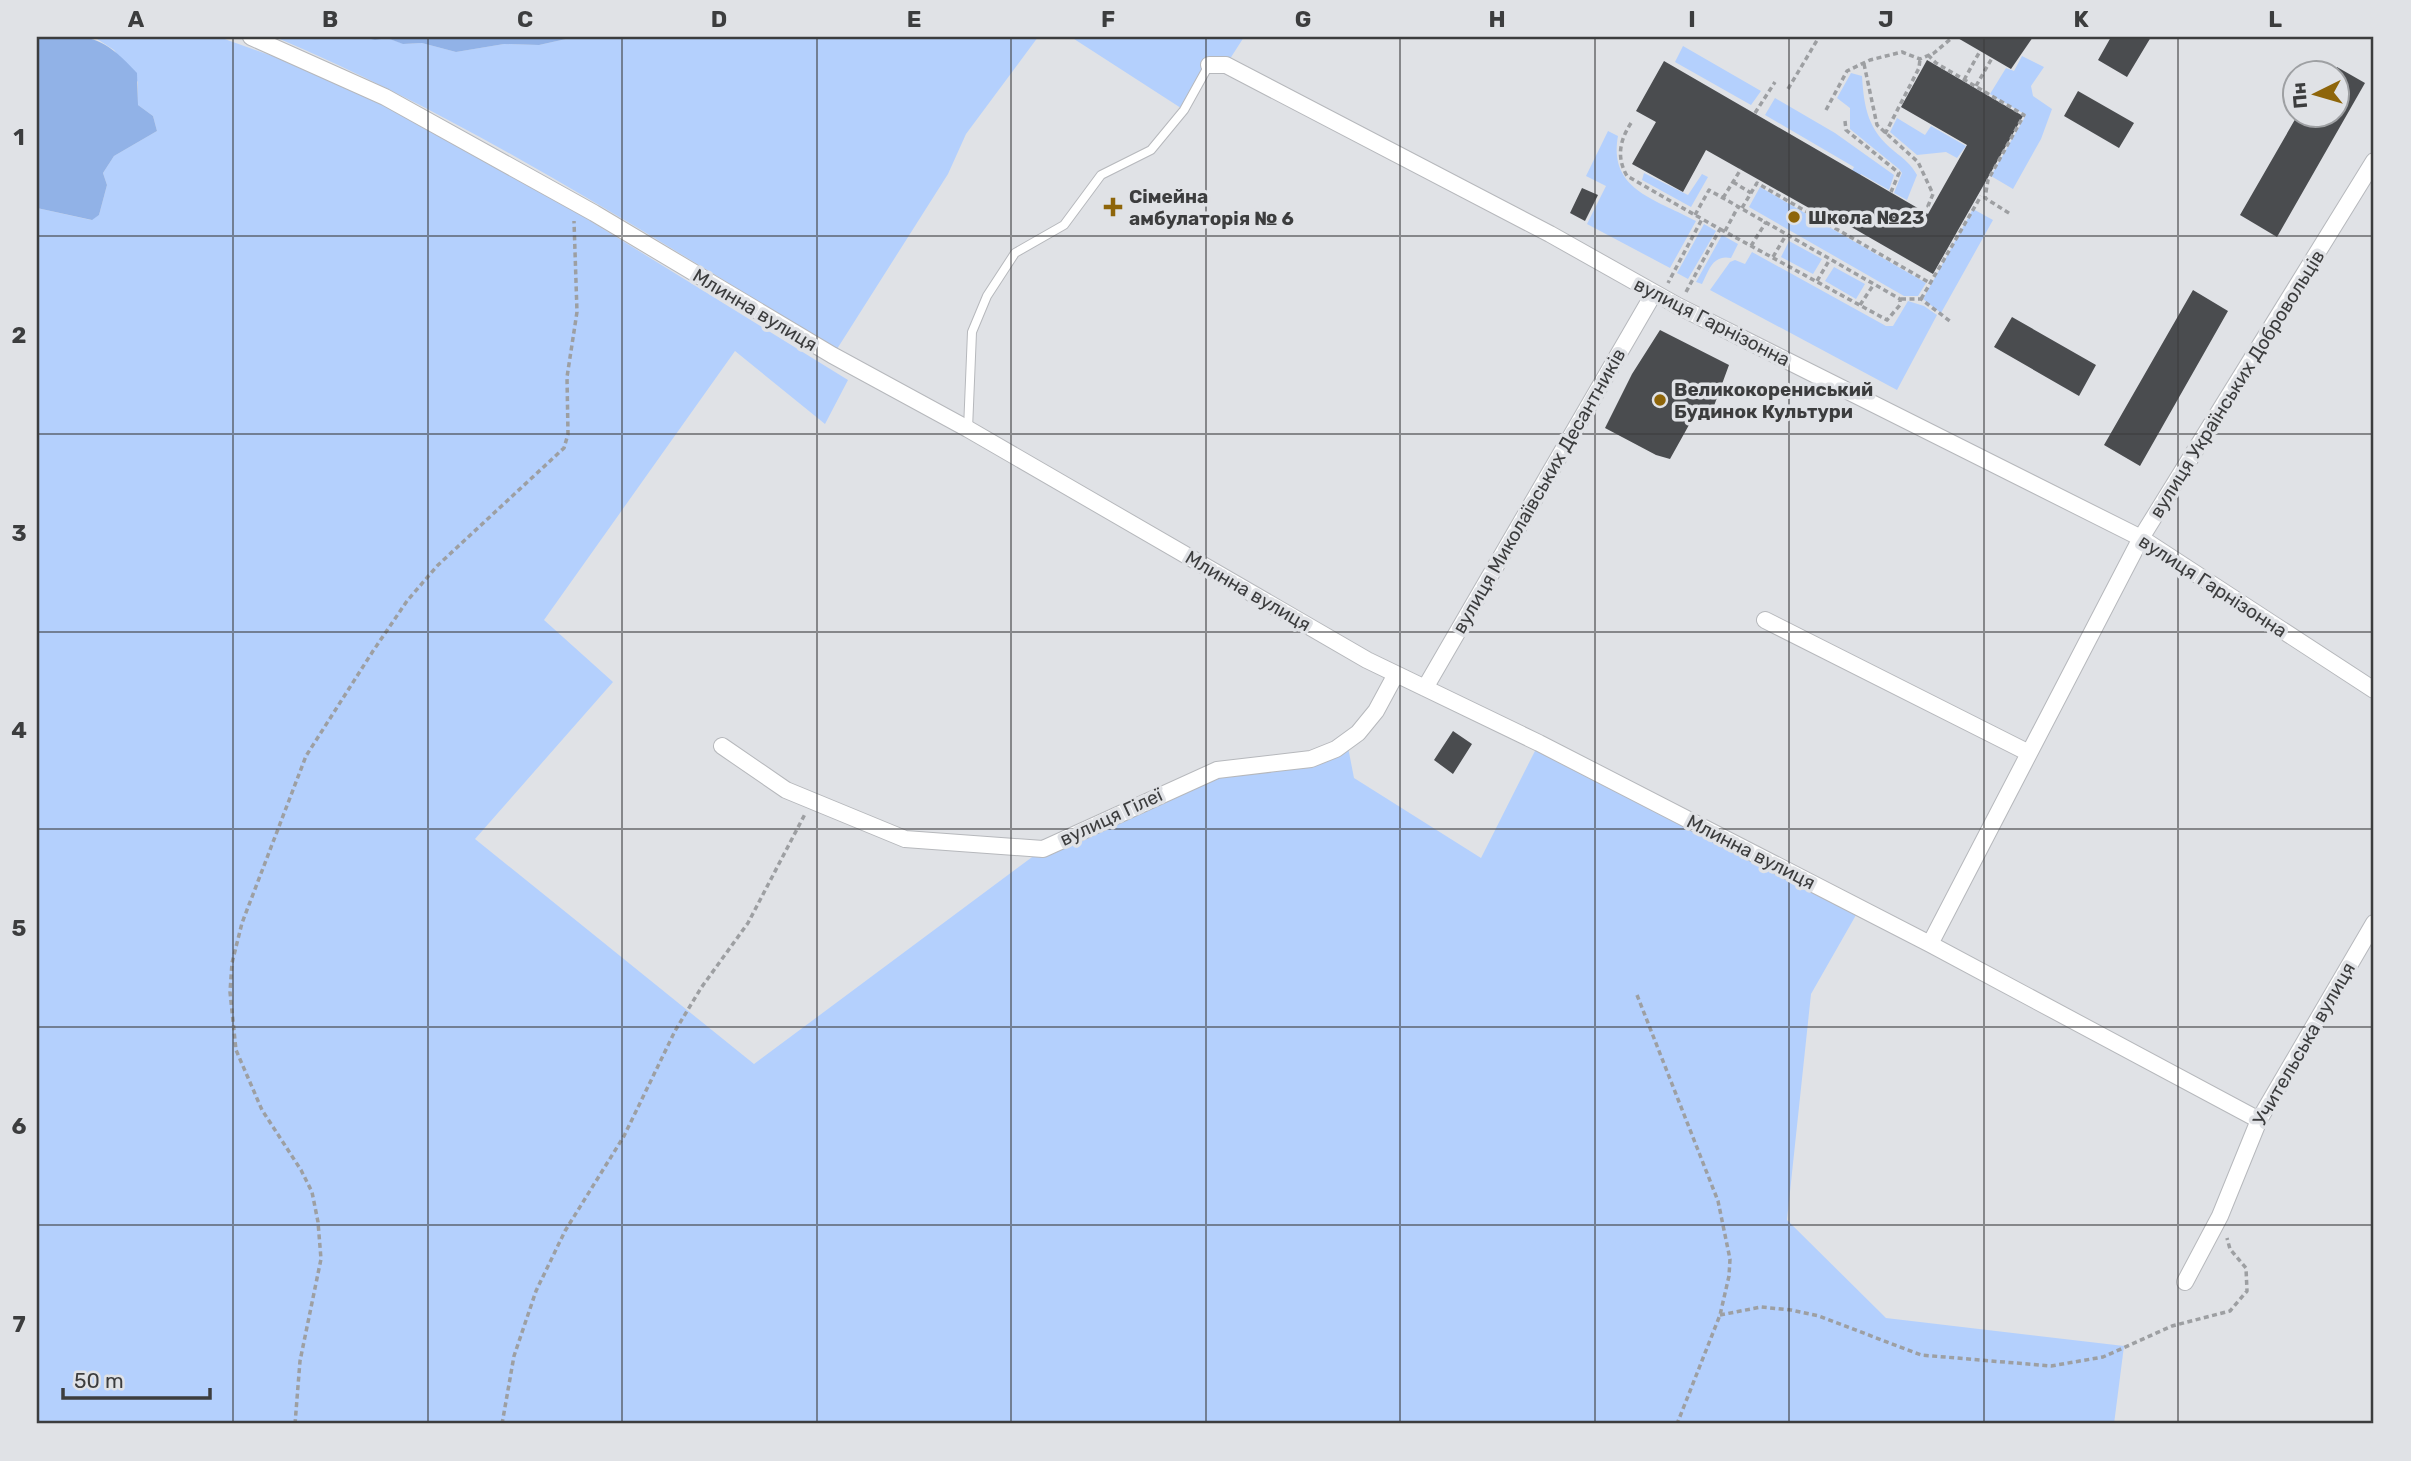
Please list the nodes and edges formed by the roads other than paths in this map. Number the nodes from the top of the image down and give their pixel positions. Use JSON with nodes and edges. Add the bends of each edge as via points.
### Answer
{"nodes":[{"id":1,"x":251,"y":37,"type":"edge"},
{"id":2,"x":1209,"y":65,"type":"joint"},
{"id":3,"x":2374,"y":161,"type":"edge"},
{"id":4,"x":1657,"y":295,"type":"junction"},
{"id":5,"x":968,"y":429,"type":"junction"},
{"id":6,"x":2141,"y":538,"type":"junction"},
{"id":7,"x":1765,"y":621,"type":"dead end"},
{"id":8,"x":1396,"y":674,"type":"junction"},
{"id":9,"x":1424,"y":688,"type":"junction"},
{"id":10,"x":2374,"y":690,"type":"edge"},
{"id":11,"x":722,"y":746,"type":"dead end"},
{"id":12,"x":2029,"y":753,"type":"junction"},
{"id":13,"x":2374,"y":923,"type":"edge"},
{"id":14,"x":1930,"y":944,"type":"junction"},
{"id":15,"x":2259,"y":1119,"type":"junction"},
{"id":16,"x":2185,"y":1282,"type":"dead end"}],
"edges":[{"from":1,"to":5,"type":"street","name":"Млинна вулиця","via":[[385,97]]},
{"from":2,"to":4,"type":"street","name":"вулиця Гарнізонна","via":[[1227,65]]},
{"from":2,"to":5,"type":"lane","via":[[1184,110],[1151,150],[1101,174],[1064,225],[1016,253],[987,296],[972,332]]},
{"from":3,"to":6,"type":"street","name":"вулиця Українських Добровольців"},
{"from":4,"to":6,"type":"street","name":"вулиця Гарнізонна"},
{"from":4,"to":9,"type":"street","name":"вулиця Миколаївських Десантників"},
{"from":5,"to":8,"type":"street","name":"Млинна вулиця"},
{"from":6,"to":10,"type":"street","name":"вулиця Гарнізонна"},
{"from":6,"to":12,"type":"street","name":"вулиця Українських Добровольців"},
{"from":7,"to":12,"type":"street"},
{"from":8,"to":9,"type":"street","name":"Млинна вулиця"},
{"from":8,"to":11,"type":"street","name":"вулиця Гілеї","via":[[1376,711],[1358,733],[1336,749],[1311,759],[1217,770],[1043,849],[905,839],[812,804]]},
{"from":9,"to":14,"type":"street","name":"Млинна вулиця"},
{"from":12,"to":14,"type":"street","name":"вулиця Українських Добровольців"},
{"from":13,"to":15,"type":"street","name":"Учительська вулиця"},
{"from":14,"to":15,"type":"street","name":"Млинна вулиця"},
{"from":15,"to":16,"type":"street","name":"Учительська вулиця","via":[[2220,1216]]}]}
